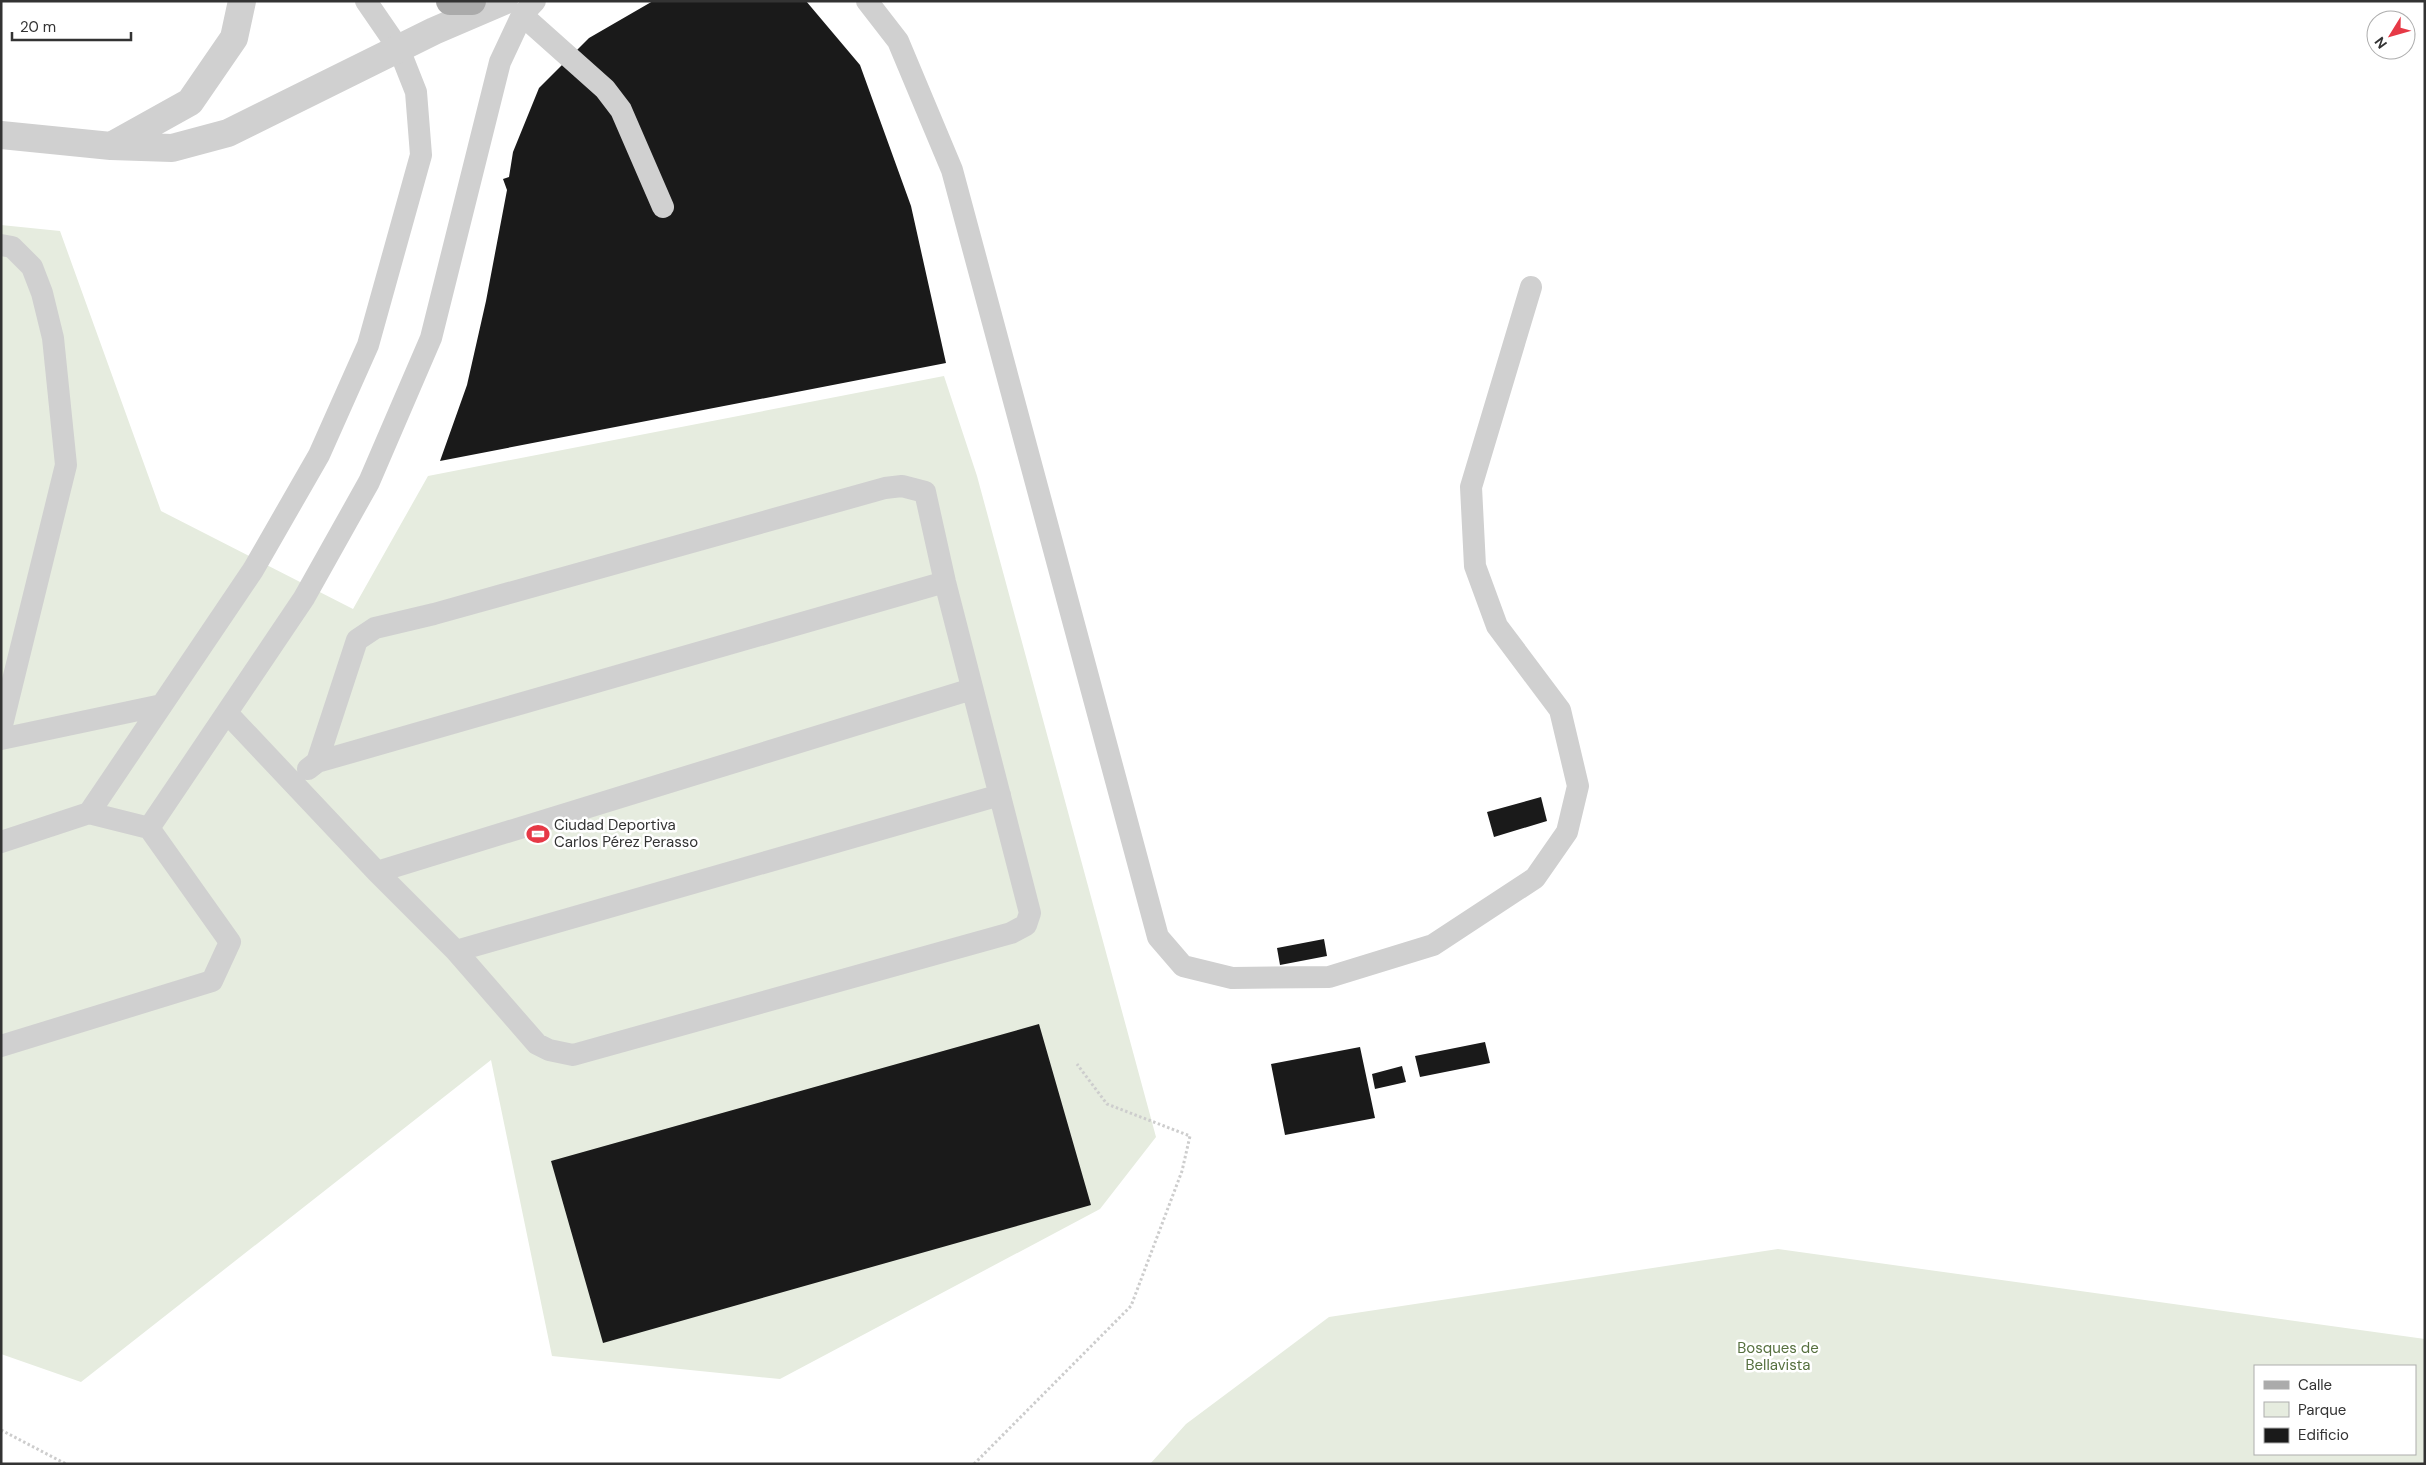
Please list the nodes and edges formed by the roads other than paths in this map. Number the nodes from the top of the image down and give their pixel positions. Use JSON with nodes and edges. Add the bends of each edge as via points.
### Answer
{"nodes":[{"id":1,"x":242,"y":1,"type":"edge"},
{"id":2,"x":366,"y":1,"type":"edge"},
{"id":3,"x":450,"y":1,"type":"edge"},
{"id":4,"x":472,"y":1,"type":"edge"},
{"id":5,"x":867,"y":1,"type":"edge"},
{"id":6,"x":520,"y":6,"type":"edge"},
{"id":7,"x":398,"y":49,"type":"junction"},
{"id":8,"x":1,"y":135,"type":"edge"},
{"id":9,"x":111,"y":146,"type":"junction"},
{"id":10,"x":663,"y":207,"type":"dead end"},
{"id":11,"x":1,"y":245,"type":"edge"},
{"id":12,"x":1531,"y":287,"type":"dead end"},
{"id":13,"x":945,"y":582,"type":"junction"},
{"id":14,"x":972,"y":689,"type":"junction"},
{"id":15,"x":162,"y":705,"type":"junction"},
{"id":16,"x":227,"y":713,"type":"junction"},
{"id":17,"x":1,"y":729,"type":"edge"},
{"id":18,"x":1,"y":739,"type":"edge"},
{"id":19,"x":317,"y":762,"type":"junction"},
{"id":20,"x":291,"y":781,"type":"junction"},
{"id":21,"x":1000,"y":795,"type":"junction"},
{"id":22,"x":89,"y":813,"type":"junction"},
{"id":23,"x":149,"y":828,"type":"junction"},
{"id":24,"x":1,"y":842,"type":"edge"},
{"id":25,"x":377,"y":872,"type":"junction"},
{"id":26,"x":456,"y":951,"type":"junction"},
{"id":27,"x":1,"y":1046,"type":"edge"}],
"edges":[{"from":1,"to":9,"type":"street","via":[[234,38],[190,102]]},
{"from":2,"to":7,"type":"lane"},
{"from":3,"to":4,"type":"main road"},
{"from":5,"to":12,"type":"lane","via":[[898,41],[952,170],[1158,937],[1183,966],[1232,978],[1329,977],[1433,945],[1535,878],[1567,832],[1578,786],[1560,710],[1497,626],[1475,566],[1471,487]]},
{"from":6,"to":7,"type":"street","via":[[434,31]]},
{"from":6,"to":10,"type":"lane","via":[[605,89],[621,110]]},
{"from":6,"to":16,"type":"lane","via":[[500,62],[431,338],[369,482],[304,598]]},
{"from":7,"to":9,"type":"street","via":[[228,133],[172,148]]},
{"from":7,"to":15,"type":"lane","via":[[416,92],[421,155],[368,344],[320,454],[253,570]]},
{"from":8,"to":9,"type":"street"},
{"from":11,"to":17,"type":"lane","via":[[12,247],[32,267],[42,294],[53,338],[66,464]]},
{"from":13,"to":14,"type":"lane"},
{"from":13,"to":19,"type":"lane"},
{"from":13,"to":19,"type":"lane","via":[[925,492],[902,486],[375,628],[357,640]]},
{"from":14,"to":21,"type":"lane"},
{"from":14,"to":25,"type":"lane"},
{"from":15,"to":18,"type":"lane"},
{"from":15,"to":22,"type":"lane"},
{"from":16,"to":20,"type":"lane"},
{"from":16,"to":23,"type":"lane"},
{"from":19,"to":20,"type":"lane"},
{"from":20,"to":25,"type":"lane"},
{"from":21,"to":26,"type":"lane"},
{"from":21,"to":26,"type":"lane","via":[[1030,913],[1026,925],[1011,934],[573,1054],[549,1050],[537,1044]]},
{"from":22,"to":23,"type":"lane"},
{"from":22,"to":24,"type":"lane"},
{"from":23,"to":27,"type":"lane","via":[[230,942],[212,981]]},
{"from":25,"to":26,"type":"lane"}]}
